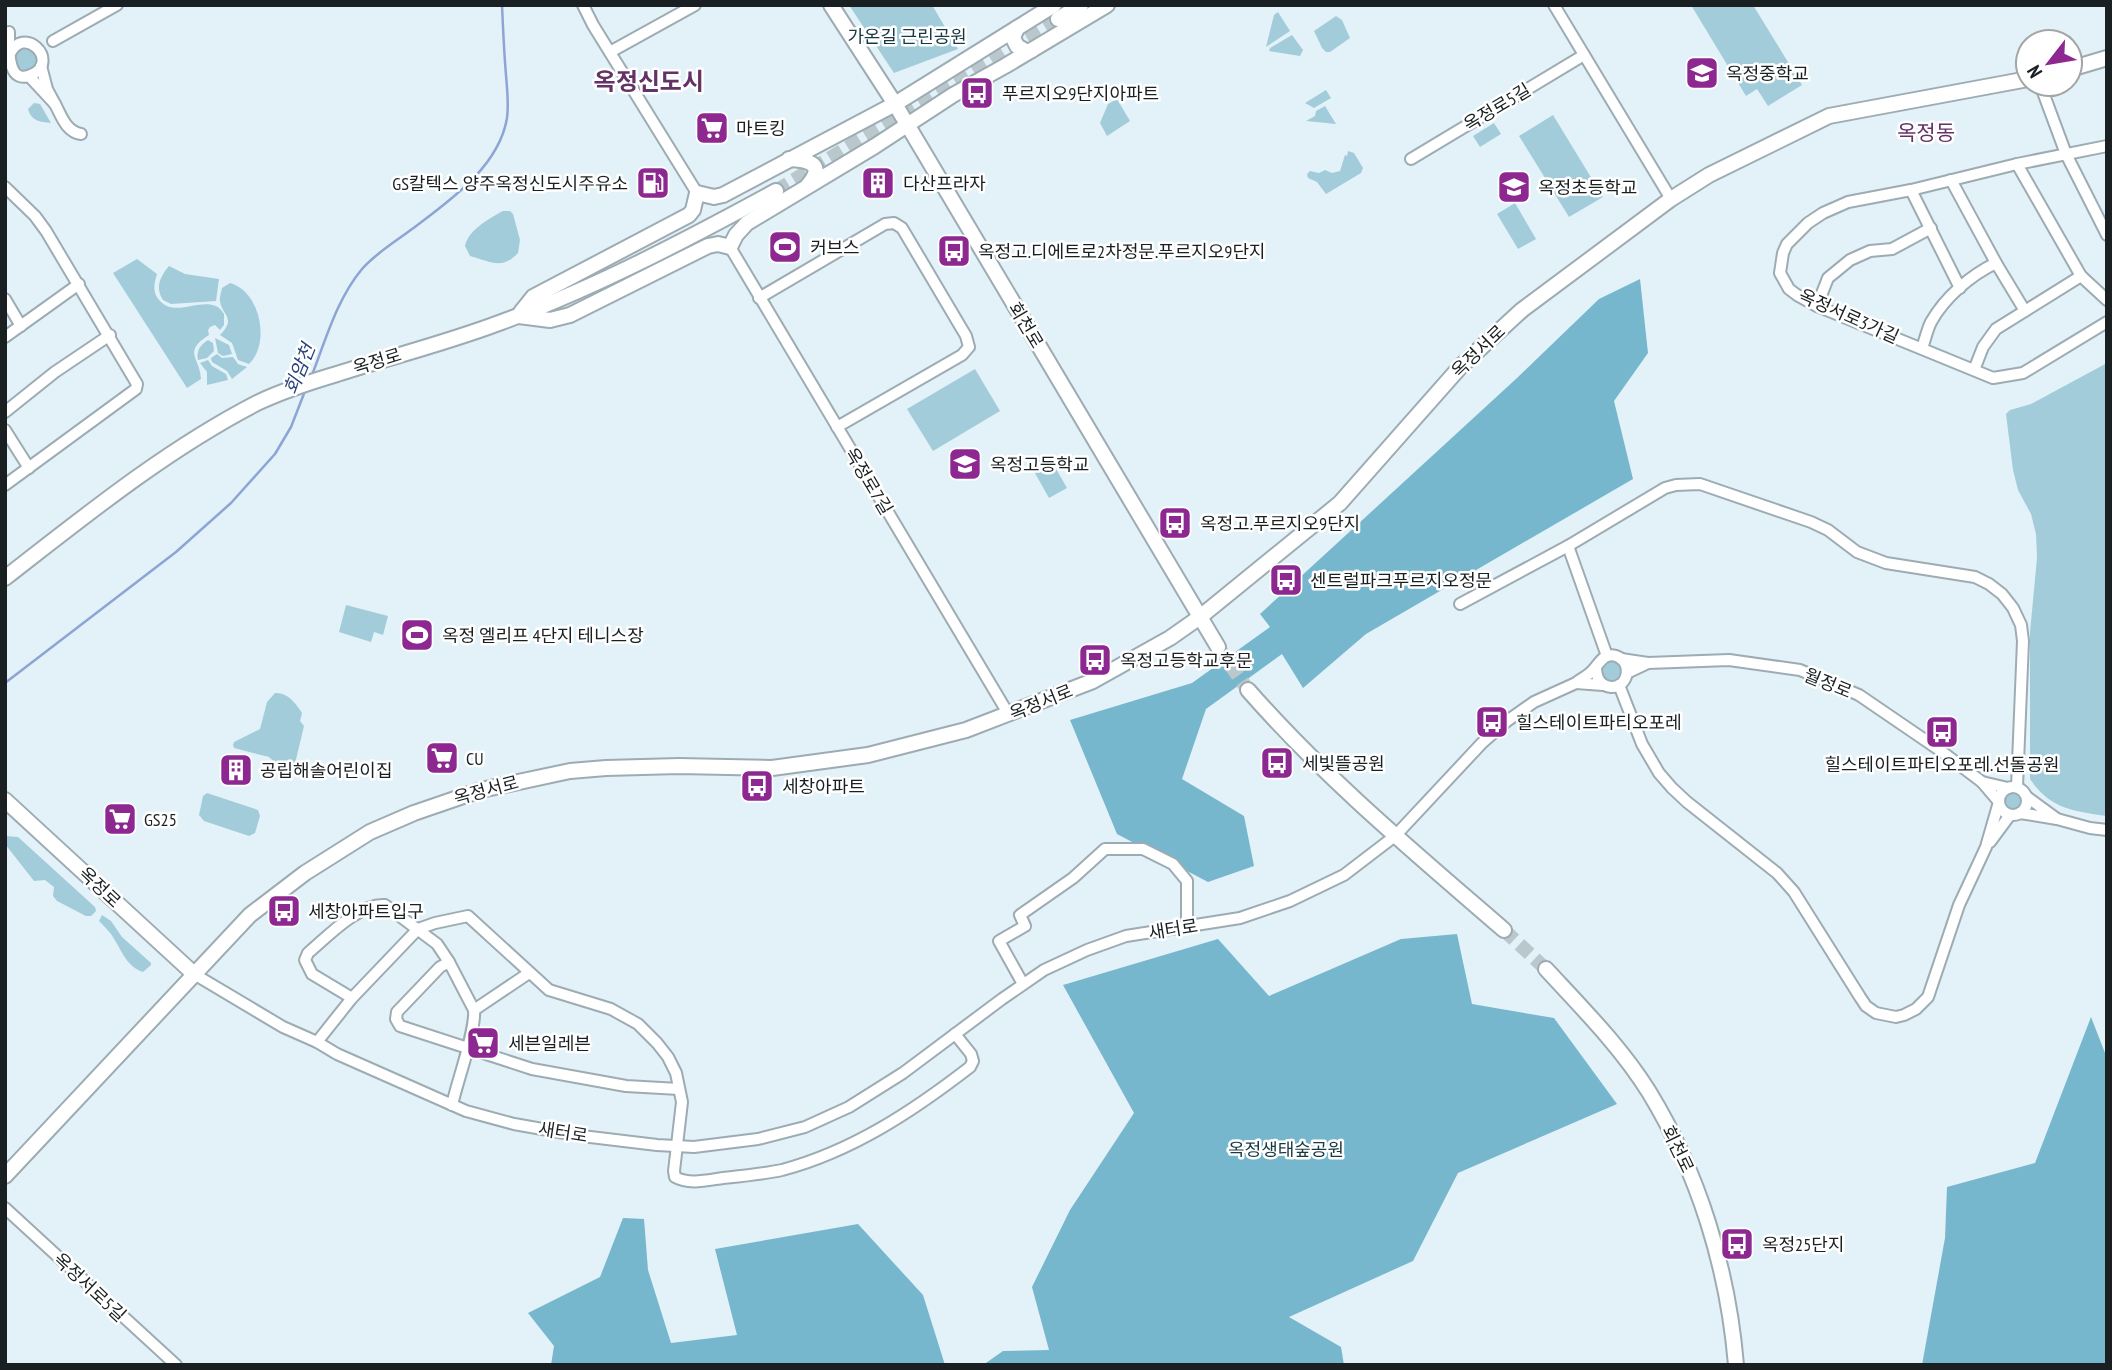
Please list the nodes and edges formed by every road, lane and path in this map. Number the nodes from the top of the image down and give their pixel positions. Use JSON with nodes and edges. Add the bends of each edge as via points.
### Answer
{"nodes":[{"id":1,"x":117,"y":5,"type":"edge"},
{"id":2,"x":583,"y":5,"type":"edge"},
{"id":3,"x":695,"y":5,"type":"edge"},
{"id":4,"x":831,"y":5,"type":"edge"},
{"id":5,"x":1081,"y":5,"type":"edge"},
{"id":6,"x":1107,"y":5,"type":"edge"},
{"id":7,"x":1555,"y":5,"type":"edge"},
{"id":8,"x":1056,"y":12,"type":"edge"},
{"id":9,"x":1017,"y":28,"type":"junction"},
{"id":10,"x":7,"y":29,"type":"edge"},
{"id":11,"x":53,"y":41,"type":"junction"},
{"id":12,"x":29,"y":43,"type":"junction"},
{"id":13,"x":1032,"y":50,"type":"junction"},
{"id":14,"x":610,"y":52,"type":"junction"},
{"id":15,"x":1584,"y":55,"type":"junction"},
{"id":16,"x":2107,"y":58,"type":"edge"},
{"id":17,"x":41,"y":61,"type":"junction"},
{"id":18,"x":8,"y":62,"type":"edge"},
{"id":19,"x":2084,"y":65,"type":"edge"},
{"id":20,"x":24,"y":75,"type":"junction"},
{"id":21,"x":5,"y":76,"type":"edge"},
{"id":22,"x":2014,"y":82,"type":"edge"},
{"id":23,"x":2045,"y":98,"type":"edge"},
{"id":24,"x":55,"y":104,"type":"junction"},
{"id":25,"x":895,"y":104,"type":"junction"},
{"id":26,"x":907,"y":125,"type":"junction"},
{"id":27,"x":81,"y":134,"type":"dead end"},
{"id":28,"x":2107,"y":146,"type":"edge"},
{"id":29,"x":2066,"y":154,"type":"junction"},
{"id":30,"x":789,"y":159,"type":"junction"},
{"id":31,"x":1411,"y":159,"type":"dead end"},
{"id":32,"x":2018,"y":164,"type":"junction"},
{"id":33,"x":1951,"y":180,"type":"junction"},
{"id":34,"x":5,"y":187,"type":"edge"},
{"id":35,"x":807,"y":187,"type":"junction"},
{"id":36,"x":1911,"y":190,"type":"junction"},
{"id":37,"x":776,"y":191,"type":"tunnel mouth"},
{"id":38,"x":697,"y":193,"type":"junction"},
{"id":39,"x":723,"y":195,"type":"junction"},
{"id":40,"x":1671,"y":199,"type":"junction"},
{"id":41,"x":689,"y":215,"type":"junction"},
{"id":42,"x":747,"y":223,"type":"junction"},
{"id":43,"x":1931,"y":229,"type":"junction"},
{"id":44,"x":2107,"y":235,"type":"edge"},
{"id":45,"x":709,"y":246,"type":"junction"},
{"id":46,"x":730,"y":247,"type":"junction"},
{"id":47,"x":1996,"y":263,"type":"junction"},
{"id":48,"x":2081,"y":276,"type":"junction"},
{"id":49,"x":79,"y":284,"type":"junction"},
{"id":50,"x":1960,"y":288,"type":"junction"},
{"id":51,"x":759,"y":298,"type":"junction"},
{"id":52,"x":5,"y":299,"type":"edge"},
{"id":53,"x":2107,"y":300,"type":"edge"},
{"id":54,"x":1817,"y":306,"type":"junction"},
{"id":55,"x":2025,"y":311,"type":"junction"},
{"id":56,"x":518,"y":316,"type":"junction"},
{"id":57,"x":2107,"y":321,"type":"edge"},
{"id":58,"x":21,"y":326,"type":"junction"},
{"id":59,"x":110,"y":335,"type":"junction"},
{"id":60,"x":5,"y":337,"type":"edge"},
{"id":61,"x":1923,"y":348,"type":"junction"},
{"id":62,"x":1974,"y":370,"type":"junction"},
{"id":63,"x":5,"y":412,"type":"edge"},
{"id":64,"x":837,"y":427,"type":"junction"},
{"id":65,"x":5,"y":430,"type":"edge"},
{"id":66,"x":29,"y":468,"type":"junction"},
{"id":67,"x":5,"y":485,"type":"edge"},
{"id":68,"x":1568,"y":546,"type":"junction"},
{"id":69,"x":5,"y":578,"type":"edge"},
{"id":70,"x":1460,"y":604,"type":"dead end"},
{"id":71,"x":1200,"y":617,"type":"junction"},
{"id":72,"x":1218,"y":647,"type":"tunnel mouth"},
{"id":73,"x":1606,"y":656,"type":"junction"},
{"id":74,"x":1621,"y":659,"type":"junction"},
{"id":75,"x":1648,"y":663,"type":"junction"},
{"id":76,"x":1596,"y":667,"type":"junction"},
{"id":77,"x":1627,"y":673,"type":"junction"},
{"id":78,"x":1576,"y":682,"type":"junction"},
{"id":79,"x":1603,"y":685,"type":"junction"},
{"id":80,"x":1619,"y":685,"type":"junction"},
{"id":81,"x":1248,"y":690,"type":"tunnel mouth"},
{"id":82,"x":1009,"y":715,"type":"junction"},
{"id":83,"x":1982,"y":782,"type":"junction"},
{"id":84,"x":2012,"y":787,"type":"junction"},
{"id":85,"x":2027,"y":797,"type":"junction"},
{"id":86,"x":5,"y":800,"type":"edge"},
{"id":87,"x":1999,"y":802,"type":"junction"},
{"id":88,"x":2015,"y":814,"type":"junction"},
{"id":89,"x":2057,"y":819,"type":"junction"},
{"id":90,"x":2107,"y":830,"type":"edge"},
{"id":91,"x":1395,"y":836,"type":"junction"},
{"id":92,"x":1986,"y":847,"type":"junction"},
{"id":93,"x":1187,"y":927,"type":"junction"},
{"id":94,"x":418,"y":929,"type":"junction"},
{"id":95,"x":1504,"y":930,"type":"tunnel mouth"},
{"id":96,"x":449,"y":962,"type":"junction"},
{"id":97,"x":1546,"y":969,"type":"tunnel mouth"},
{"id":98,"x":529,"y":973,"type":"junction"},
{"id":99,"x":194,"y":974,"type":"junction"},
{"id":100,"x":1023,"y":984,"type":"junction"},
{"id":101,"x":352,"y":998,"type":"junction"},
{"id":102,"x":474,"y":1010,"type":"junction"},
{"id":103,"x":956,"y":1034,"type":"junction"},
{"id":104,"x":317,"y":1042,"type":"junction"},
{"id":105,"x":466,"y":1049,"type":"junction"},
{"id":106,"x":679,"y":1089,"type":"junction"},
{"id":107,"x":452,"y":1105,"type":"junction"},
{"id":108,"x":676,"y":1146,"type":"junction"},
{"id":109,"x":5,"y":1176,"type":"edge"},
{"id":110,"x":5,"y":1208,"type":"edge"},
{"id":111,"x":176,"y":1365,"type":"edge"},
{"id":112,"x":1736,"y":1365,"type":"edge"}],
"edges":[{"from":1,"to":11,"type":"street"},
{"from":2,"to":14,"type":"street"},
{"from":3,"to":14,"type":"street"},
{"from":4,"to":25,"type":"main road","name":"회천로"},
{"from":5,"to":8,"type":"main road"},
{"from":6,"to":13,"type":"main road"},
{"from":7,"to":15,"type":"street"},
{"from":8,"to":9,"type":"main road"},
{"from":9,"to":13,"type":"main road","via":[[1013,38],[1017,46]]},
{"from":9,"to":25,"type":"main road"},
{"from":10,"to":12,"type":"street"},
{"from":10,"to":18,"type":"street"},
{"from":11,"to":12,"type":"street"},
{"from":11,"to":17,"type":"street"},
{"from":12,"to":17,"type":"street","via":[[36,47]]},
{"from":12,"to":18,"type":"street","via":[[15,47]]},
{"from":13,"to":26,"type":"main road"},
{"from":14,"to":38,"type":"street"},
{"from":15,"to":31,"type":"street","name":"옥정로5길"},
{"from":15,"to":40,"type":"street"},
{"from":16,"to":19,"type":"main road"},
{"from":17,"to":20,"type":"street","via":[[38,71]]},
{"from":17,"to":24,"type":"street"},
{"from":18,"to":20,"type":"street"},
{"from":20,"to":21,"type":"street"},
{"from":20,"to":24,"type":"street"},
{"from":22,"to":40,"type":"main road","name":"옥정서로","via":[[1829,116],[1709,175]]},
{"from":23,"to":29,"type":"street"},
{"from":24,"to":27,"type":"street","via":[[69,129]]},
{"from":25,"to":26,"type":"main road","name":"회천로"},
{"from":25,"to":30,"type":"main road"},
{"from":26,"to":35,"type":"main road"},
{"from":26,"to":71,"type":"main road","name":"회천로"},
{"from":28,"to":29,"type":"street","name":"옥정서로3가길"},
{"from":29,"to":32,"type":"street","name":"옥정서로3가길"},
{"from":29,"to":44,"type":"street"},
{"from":30,"to":35,"type":"main road","via":[[814,165],[815,177]]},
{"from":30,"to":39,"type":"main road"},
{"from":32,"to":33,"type":"street","name":"옥정서로3가길"},
{"from":32,"to":48,"type":"street"},
{"from":33,"to":36,"type":"street","name":"옥정서로3가길"},
{"from":33,"to":47,"type":"street"},
{"from":34,"to":49,"type":"street","via":[[35,216]]},
{"from":35,"to":42,"type":"main road"},
{"from":36,"to":43,"type":"street"},
{"from":36,"to":54,"type":"street","name":"옥정서로3가길","via":[[1838,205],[1808,223],[1787,244],[1780,267],[1783,280],[1789,289]]},
{"from":37,"to":56,"type":"main road","name":"옥정로","via":[[710,227]]},
{"from":38,"to":39,"type":"main road"},
{"from":38,"to":41,"type":"main road"},
{"from":39,"to":41,"type":"main road"},
{"from":40,"to":71,"type":"main road","name":"옥정서로","via":[[1522,310],[1461,366],[1340,503]]},
{"from":41,"to":56,"type":"main road","via":[[533,297]]},
{"from":42,"to":45,"type":"main road"},
{"from":42,"to":46,"type":"main road"},
{"from":43,"to":50,"type":"street"},
{"from":43,"to":54,"type":"street","via":[[1892,249],[1870,251],[1850,260],[1828,278]]},
{"from":45,"to":46,"type":"main road"},
{"from":45,"to":56,"type":"main road","via":[[570,315],[550,320]]},
{"from":46,"to":51,"type":"street","name":"옥정로7길"},
{"from":47,"to":50,"type":"street"},
{"from":47,"to":55,"type":"street"},
{"from":48,"to":53,"type":"street"},
{"from":48,"to":55,"type":"street"},
{"from":49,"to":58,"type":"street"},
{"from":49,"to":59,"type":"street"},
{"from":50,"to":61,"type":"street","via":[[1930,324]]},
{"from":51,"to":64,"type":"street","name":"옥정로7길"},
{"from":51,"to":64,"type":"street","via":[[890,223],[902,229],[969,347]]},
{"from":52,"to":58,"type":"street"},
{"from":54,"to":61,"type":"street","name":"옥정서로3가길"},
{"from":55,"to":62,"type":"street","via":[[1996,330]]},
{"from":56,"to":69,"type":"main road","name":"옥정로","via":[[259,402],[170,454]]},
{"from":57,"to":62,"type":"street","name":"옥정서로3가길","via":[[2023,373],[1993,378]]},
{"from":58,"to":60,"type":"street"},
{"from":59,"to":63,"type":"street"},
{"from":59,"to":66,"type":"street","via":[[136,379],[136,389]]},
{"from":61,"to":62,"type":"street","name":"옥정서로3가길"},
{"from":64,"to":82,"type":"street","name":"옥정로7길"},
{"from":65,"to":66,"type":"street"},
{"from":66,"to":67,"type":"street"},
{"from":68,"to":70,"type":"street"},
{"from":68,"to":73,"type":"street"},
{"from":68,"to":84,"type":"street","via":[[1665,488],[1700,484],[1811,522],[1857,552],[1886,564],[1975,577],[1989,584],[2007,601],[2021,625],[2023,641]]},
{"from":71,"to":72,"type":"main road","name":"회천로"},
{"from":71,"to":82,"type":"main road","name":"옥정서로","via":[[1093,681]]},
{"from":73,"to":74,"type":"street"},
{"from":73,"to":76,"type":"street"},
{"from":74,"to":75,"type":"street"},
{"from":74,"to":77,"type":"street"},
{"from":75,"to":77,"type":"street"},
{"from":75,"to":83,"type":"street","name":"월정로","via":[[1729,660],[1800,670],[1859,695]]},
{"from":76,"to":78,"type":"street"},
{"from":76,"to":79,"type":"street"},
{"from":77,"to":80,"type":"street"},
{"from":78,"to":79,"type":"street"},
{"from":78,"to":91,"type":"street","via":[[1507,721]]},
{"from":79,"to":80,"type":"street"},
{"from":80,"to":92,"type":"street","via":[[1659,773],[1687,802],[1777,873],[1794,892],[1866,1006],[1876,1013],[1904,1015],[1928,997],[1959,905]]},
{"from":81,"to":91,"type":"main road"},
{"from":82,"to":99,"type":"main road","name":"옥정서로","via":[[868,755],[812,764],[606,768],[471,793],[370,832],[334,853],[273,895]]},
{"from":83,"to":84,"type":"street"},
{"from":83,"to":87,"type":"street"},
{"from":84,"to":85,"type":"street"},
{"from":84,"to":87,"type":"street","via":[[2001,793]]},
{"from":85,"to":88,"type":"street","via":[[2026,806]]},
{"from":85,"to":89,"type":"street"},
{"from":86,"to":99,"type":"main road","name":"옥정로"},
{"from":87,"to":88,"type":"street","via":[[2002,810]]},
{"from":87,"to":92,"type":"street"},
{"from":88,"to":89,"type":"street"},
{"from":88,"to":92,"type":"street"},
{"from":89,"to":90,"type":"street"},
{"from":91,"to":93,"type":"street","name":"새터로","via":[[1344,875],[1290,901],[1240,918]]},
{"from":91,"to":95,"type":"main road"},
{"from":93,"to":100,"type":"street","name":"새터로","via":[[1126,936],[1100,945]]},
{"from":93,"to":100,"type":"street","via":[[1187,881],[1173,864],[1143,849],[1105,849],[1020,915],[1025,926],[999,941]]},
{"from":94,"to":96,"type":"street","via":[[437,944]]},
{"from":94,"to":98,"type":"street","via":[[468,916]]},
{"from":94,"to":101,"type":"street"},
{"from":94,"to":101,"type":"street","via":[[385,905],[375,904],[308,953],[305,960],[312,974]]},
{"from":96,"to":102,"type":"street"},
{"from":96,"to":105,"type":"street","via":[[405,1003],[396,1019],[408,1030]]},
{"from":97,"to":112,"type":"main road","name":"회천로","via":[[1599,1026],[1648,1090],[1671,1133],[1710,1228]]},
{"from":98,"to":102,"type":"street"},
{"from":98,"to":106,"type":"street","via":[[548,990],[611,1009],[638,1024],[668,1057]]},
{"from":99,"to":104,"type":"street","name":"새터로"},
{"from":99,"to":109,"type":"main road","name":"옥정서로"},
{"from":100,"to":103,"type":"street","name":"새터로"},
{"from":101,"to":104,"type":"street"},
{"from":102,"to":105,"type":"street"},
{"from":103,"to":108,"type":"street","name":"새터로","via":[[849,1107],[805,1127],[758,1139]]},
{"from":103,"to":108,"type":"street","via":[[971,1055],[970,1067],[892,1122],[814,1159],[780,1170],[690,1182],[675,1177]]},
{"from":104,"to":107,"type":"street","name":"새터로"},
{"from":105,"to":106,"type":"street","via":[[573,1077]]},
{"from":105,"to":107,"type":"street"},
{"from":106,"to":108,"type":"street","via":[[682,1102]]},
{"from":107,"to":108,"type":"street","name":"새터로","via":[[514,1124]]},
{"from":110,"to":111,"type":"street","name":"옥정서로5길"}]}
